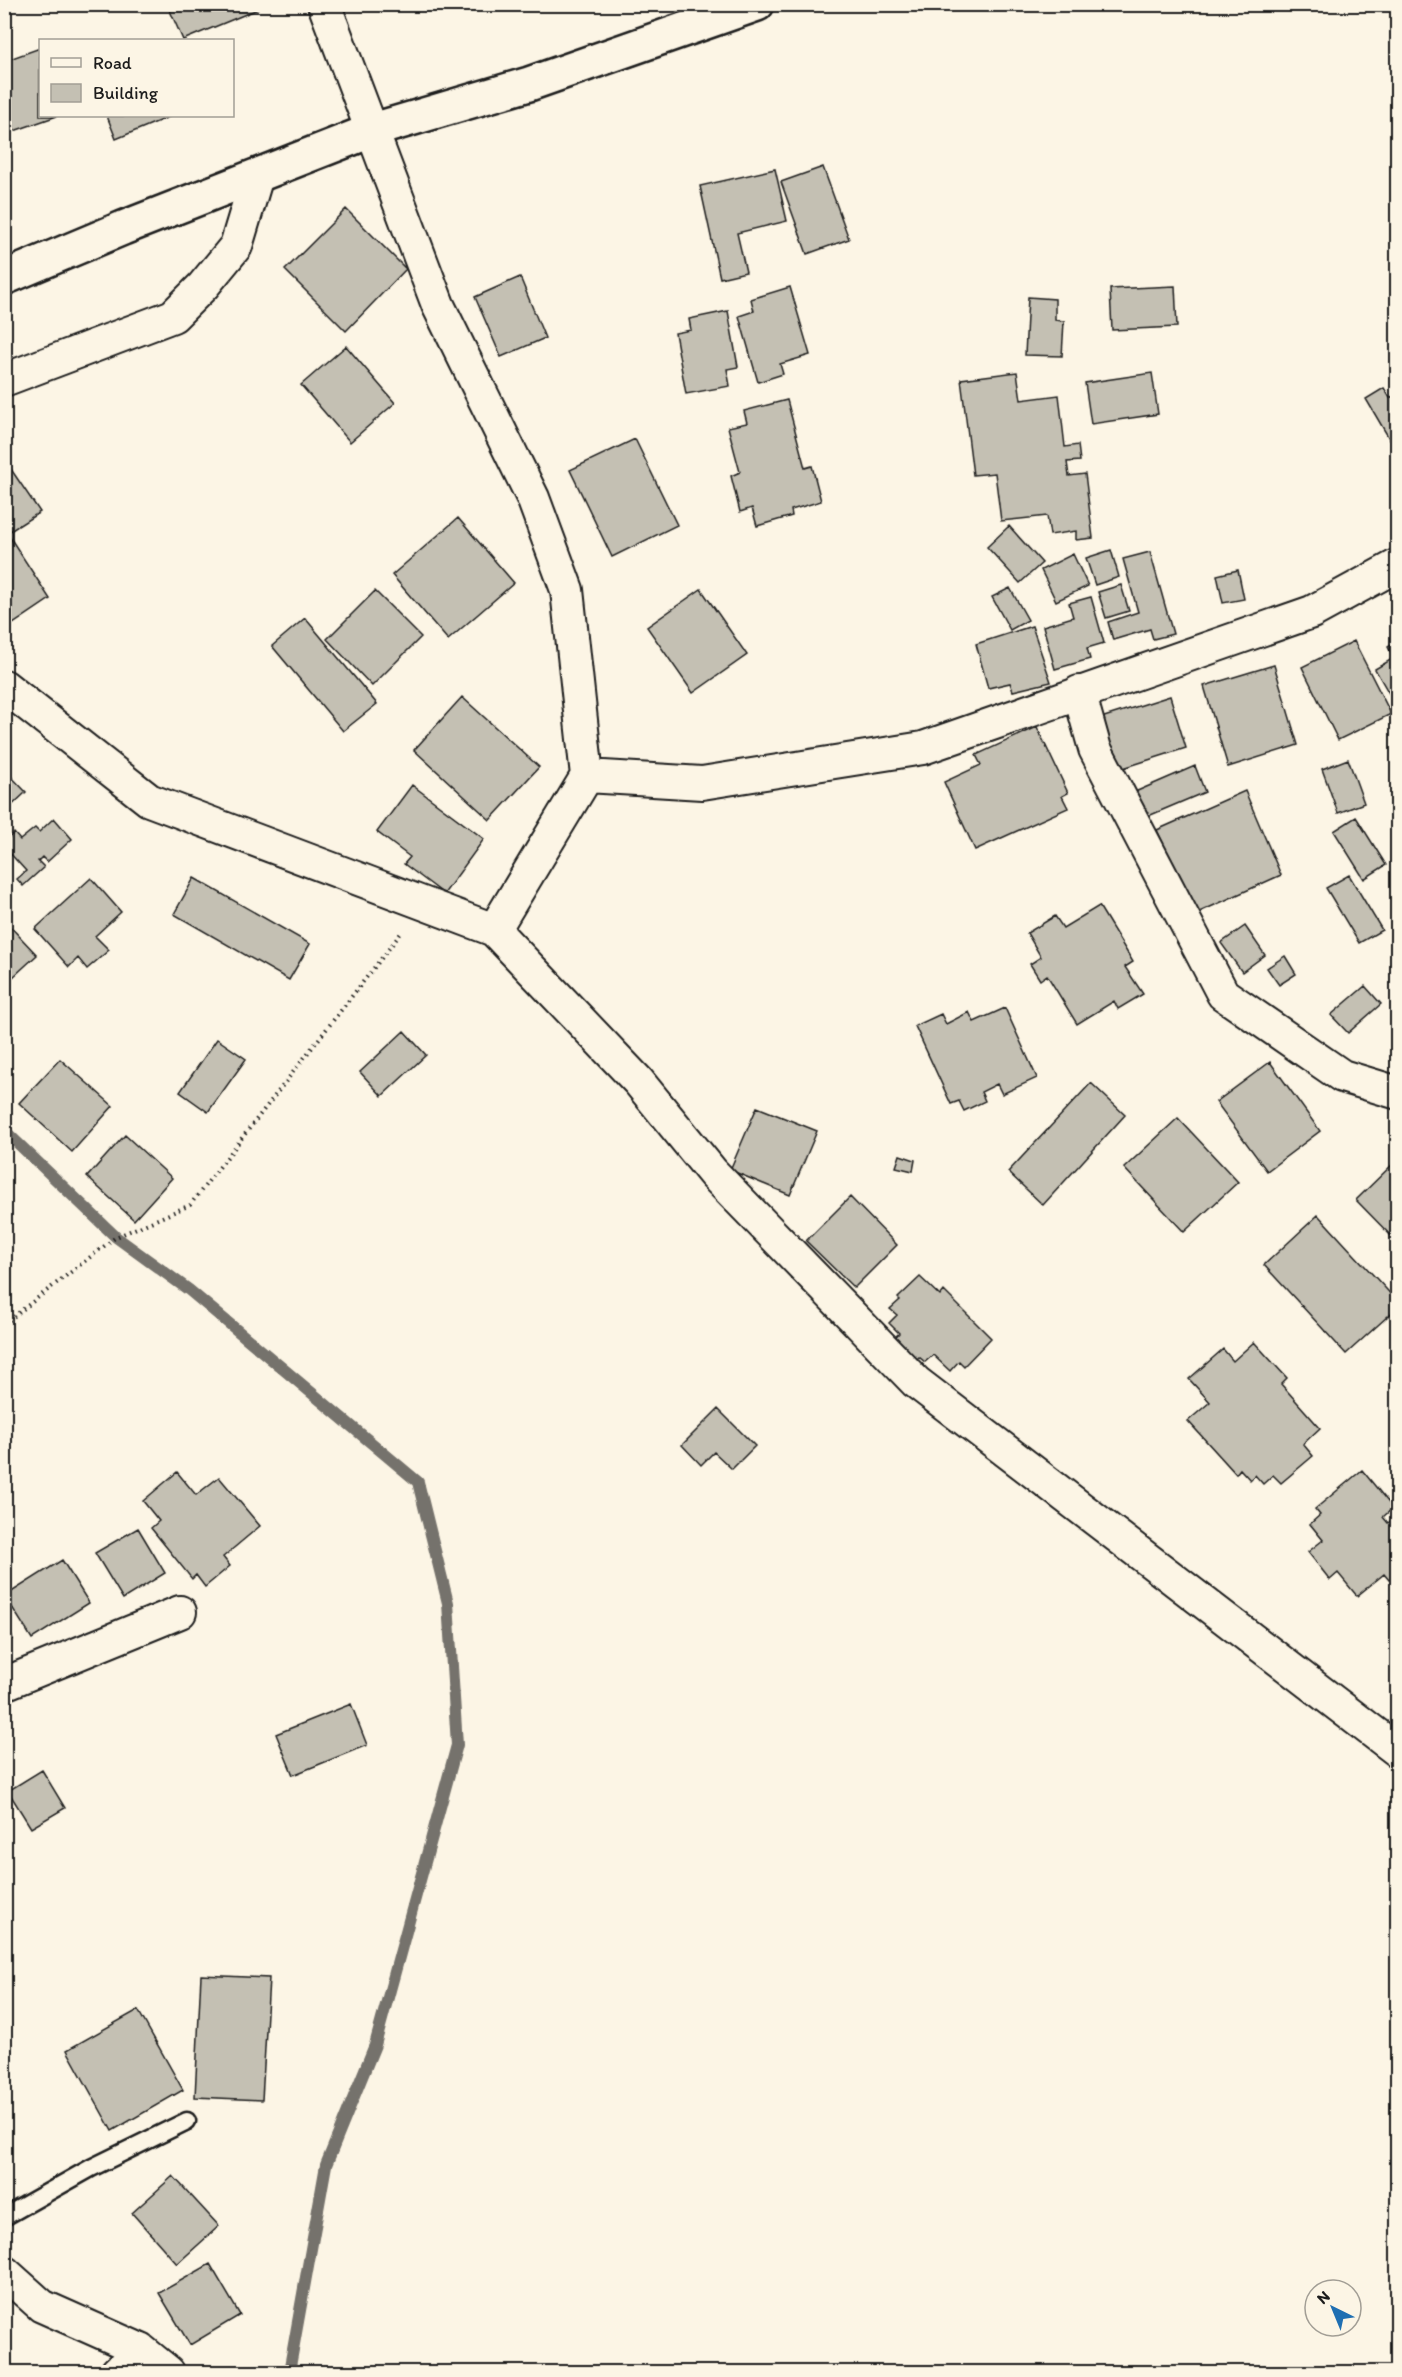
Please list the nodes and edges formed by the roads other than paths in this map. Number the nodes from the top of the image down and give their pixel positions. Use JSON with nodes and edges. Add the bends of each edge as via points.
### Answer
{"nodes":[{"id":1,"x":324,"y":4,"type":"edge"},
{"id":2,"x":757,"y":4,"type":"edge"},
{"id":3,"x":373,"y":130,"type":"junction"},
{"id":4,"x":257,"y":176,"type":"junction"},
{"id":5,"x":4,"y":278,"type":"edge"},
{"id":6,"x":4,"y":380,"type":"edge"},
{"id":7,"x":1398,"y":564,"type":"edge"},
{"id":8,"x":4,"y":686,"type":"edge"},
{"id":9,"x":1079,"y":692,"type":"junction"},
{"id":10,"x":587,"y":776,"type":"junction"},
{"id":11,"x":494,"y":930,"type":"junction"},
{"id":12,"x":1398,"y":1093,"type":"edge"},
{"id":13,"x":180,"y":1612,"type":"dead end"},
{"id":14,"x":4,"y":1684,"type":"edge"},
{"id":15,"x":1398,"y":1751,"type":"edge"},
{"id":16,"x":187,"y":2121,"type":"dead end"},
{"id":17,"x":4,"y":2217,"type":"edge"},
{"id":18,"x":4,"y":2272,"type":"edge"},
{"id":19,"x":141,"y":2350,"type":"junction"},
{"id":20,"x":117,"y":2373,"type":"edge"},
{"id":21,"x":168,"y":2373,"type":"edge"}],
"edges":[{"from":1,"to":3,"type":"street"},
{"from":2,"to":3,"type":"main road","via":[[529,84]]},
{"from":3,"to":4,"type":"main road"},
{"from":3,"to":10,"type":"street","via":[[438,305],[533,498],[567,590]]},
{"from":4,"to":5,"type":"main road"},
{"from":4,"to":6,"type":"street","via":[[236,246],[173,316]]},
{"from":7,"to":9,"type":"street","via":[[1312,612]]},
{"from":8,"to":11,"type":"street","via":[[149,800]]},
{"from":9,"to":10,"type":"street","via":[[923,748],[702,783]]},
{"from":9,"to":12,"type":"street","via":[[1095,749],[1223,994],[1342,1076]]},
{"from":10,"to":11,"type":"street"},
{"from":11,"to":15,"type":"street","via":[[638,1081],[712,1173],[915,1382]]},
{"from":13,"to":14,"type":"street"},
{"from":16,"to":17,"type":"lane"},
{"from":18,"to":19,"type":"street","via":[[42,2306]]},
{"from":19,"to":20,"type":"street"},
{"from":19,"to":21,"type":"street"}]}
